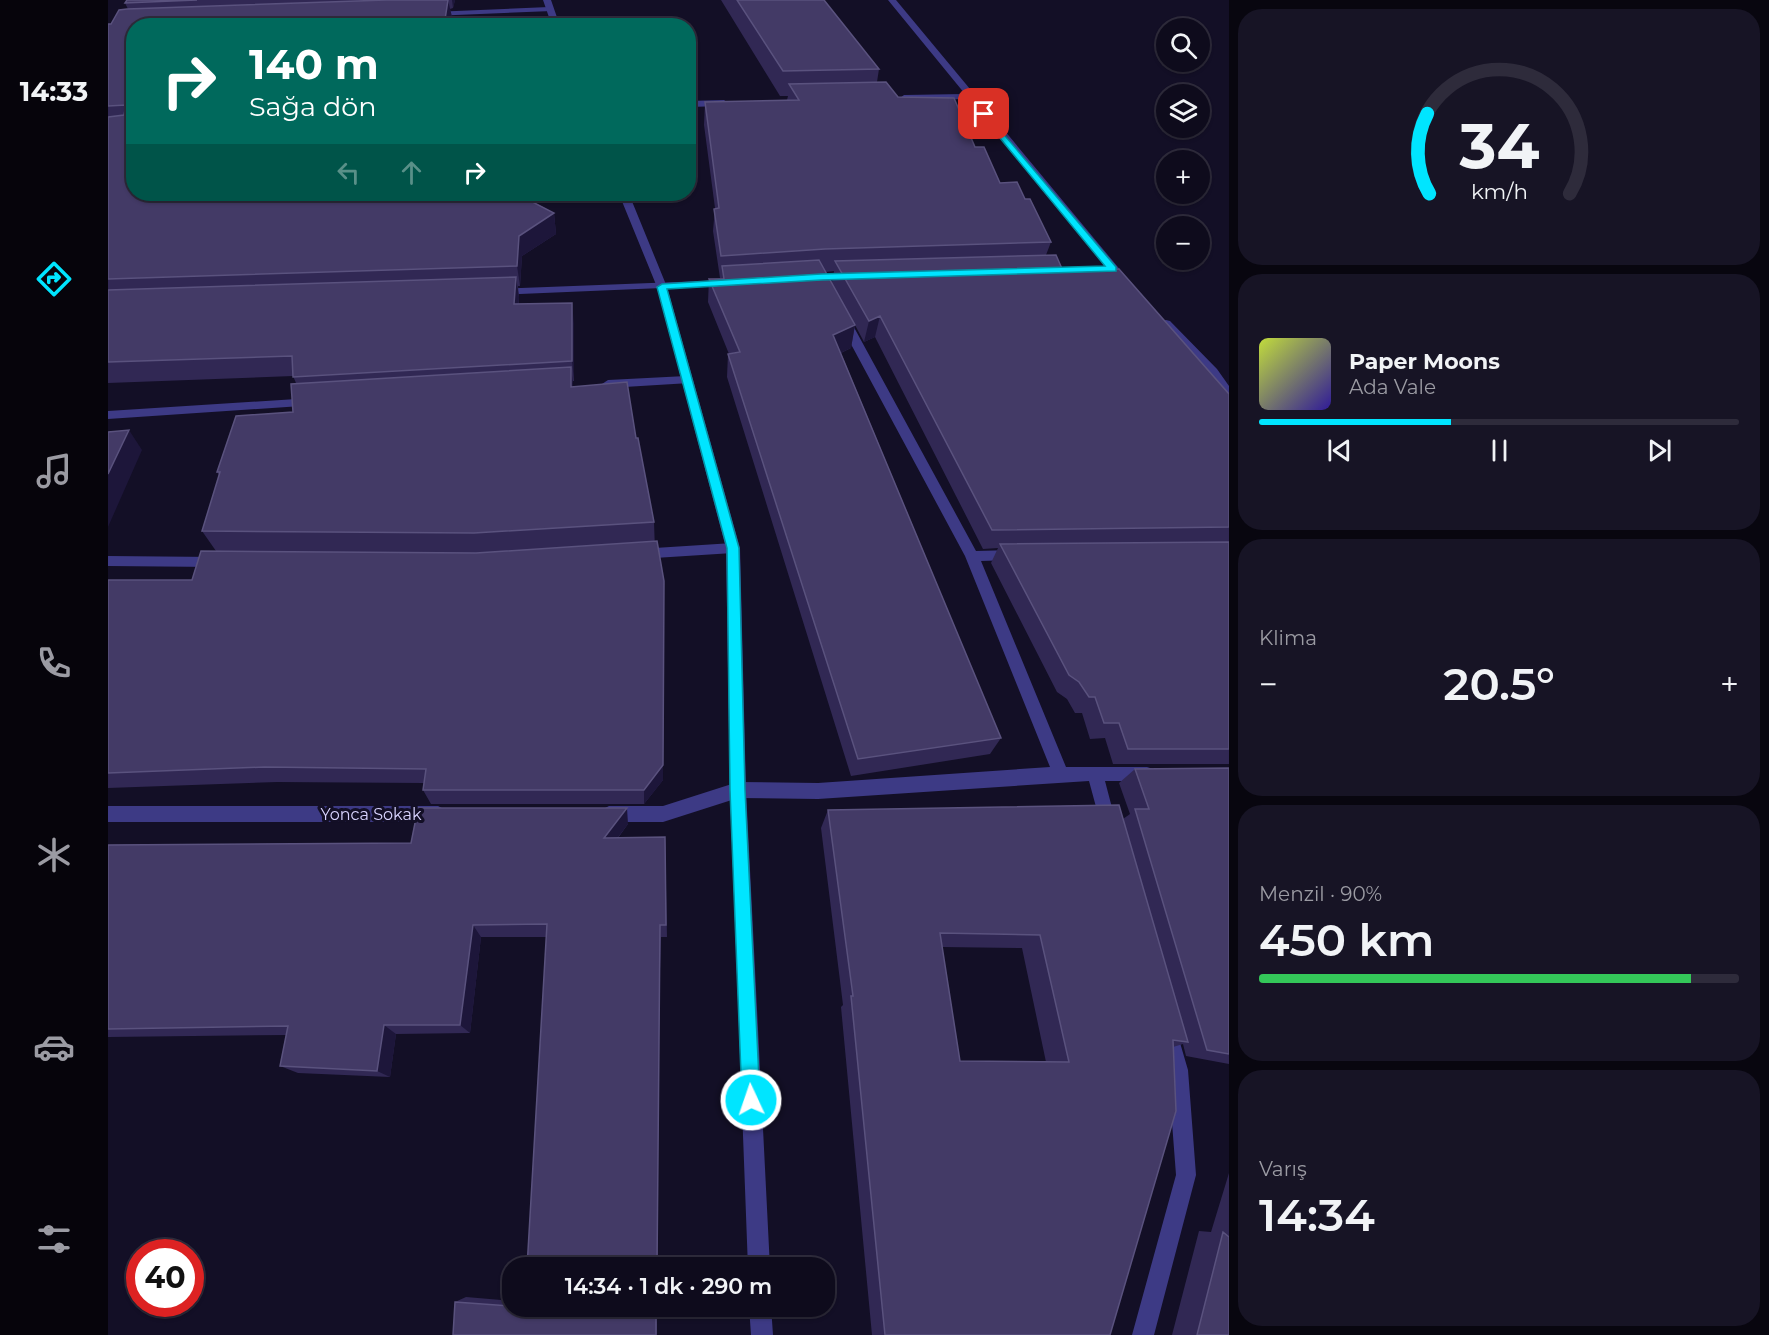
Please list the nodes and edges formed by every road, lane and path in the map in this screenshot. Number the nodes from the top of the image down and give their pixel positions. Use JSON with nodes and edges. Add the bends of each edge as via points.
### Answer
{"nodes":[{"id":1,"x":547,"y":0,"type":"edge"},
{"id":2,"x":892,"y":0,"type":"edge"},
{"id":3,"x":549,"y":9,"type":"junction"},
{"id":4,"x":418,"y":14,"type":"edge"},
{"id":5,"x":553,"y":18,"type":"edge"},
{"id":6,"x":970,"y":96,"type":"junction"},
{"id":7,"x":899,"y":98,"type":"edge"},
{"id":8,"x":735,"y":102,"type":"edge"},
{"id":9,"x":696,"y":104,"type":"edge"},
{"id":10,"x":627,"y":201,"type":"edge"},
{"id":11,"x":1112,"y":269,"type":"junction"},
{"id":12,"x":1031,"y":271,"type":"edge"},
{"id":13,"x":742,"y":282,"type":"edge"},
{"id":14,"x":1129,"y":286,"type":"edge"},
{"id":15,"x":662,"y":287,"type":"junction"},
{"id":16,"x":485,"y":293,"type":"edge"},
{"id":17,"x":838,"y":308,"type":"edge"},
{"id":18,"x":1154,"y":312,"type":"edge"},
{"id":19,"x":687,"y":380,"type":"junction"},
{"id":20,"x":592,"y":385,"type":"edge"},
{"id":21,"x":1229,"y":395,"type":"edge"},
{"id":22,"x":321,"y":402,"type":"edge"},
{"id":23,"x":108,"y":415,"type":"edge"},
{"id":24,"x":733,"y":548,"type":"junction"},
{"id":25,"x":630,"y":554,"type":"edge"},
{"id":26,"x":1030,"y":555,"type":"edge"},
{"id":27,"x":972,"y":556,"type":"junction"},
{"id":28,"x":108,"y":561,"type":"edge"},
{"id":29,"x":231,"y":562,"type":"edge"},
{"id":30,"x":1061,"y":774,"type":"junction"},
{"id":31,"x":1162,"y":774,"type":"edge"},
{"id":32,"x":1095,"y":775,"type":"junction"},
{"id":33,"x":738,"y":790,"type":"junction"},
{"id":34,"x":108,"y":814,"type":"edge"},
{"id":35,"x":450,"y":814,"type":"edge"},
{"id":36,"x":592,"y":814,"type":"edge"},
{"id":37,"x":1114,"y":843,"type":"edge"},
{"id":38,"x":1162,"y":1014,"type":"edge"},
{"id":39,"x":759,"y":1257,"type":"edge"},
{"id":40,"x":761,"y":1317,"type":"edge"},
{"id":41,"x":762,"y":1335,"type":"edge"},
{"id":42,"x":1143,"y":1335,"type":"edge"}],
"edges":[{"from":1,"to":3,"type":"street"},
{"from":2,"to":6,"type":"street"},
{"from":3,"to":4,"type":"street"},
{"from":3,"to":5,"type":"street"},
{"from":6,"to":7,"type":"street"},
{"from":6,"to":11,"type":"street"},
{"from":8,"to":9,"type":"street"},
{"from":10,"to":15,"type":"street"},
{"from":11,"to":12,"type":"street"},
{"from":11,"to":14,"type":"street"},
{"from":13,"to":15,"type":"street"},
{"from":15,"to":16,"type":"street"},
{"from":15,"to":19,"type":"street"},
{"from":17,"to":27,"type":"street"},
{"from":18,"to":21,"type":"street","via":[[1213,372]]},
{"from":19,"to":20,"type":"street"},
{"from":19,"to":24,"type":"street"},
{"from":22,"to":23,"type":"street"},
{"from":24,"to":25,"type":"street"},
{"from":24,"to":33,"type":"street"},
{"from":26,"to":27,"type":"street"},
{"from":27,"to":30,"type":"street"},
{"from":28,"to":29,"type":"street"},
{"from":30,"to":32,"type":"street"},
{"from":30,"to":33,"type":"street","via":[[818,791]]},
{"from":31,"to":32,"type":"street"},
{"from":32,"to":37,"type":"street"},
{"from":33,"to":36,"type":"street","via":[[663,814]]},
{"from":33,"to":39,"type":"street"},
{"from":34,"to":35,"type":"street","name":"Yonca Sokak"},
{"from":38,"to":42,"type":"street","via":[[1178,1070],[1186,1174]]},
{"from":40,"to":41,"type":"street"}]}
